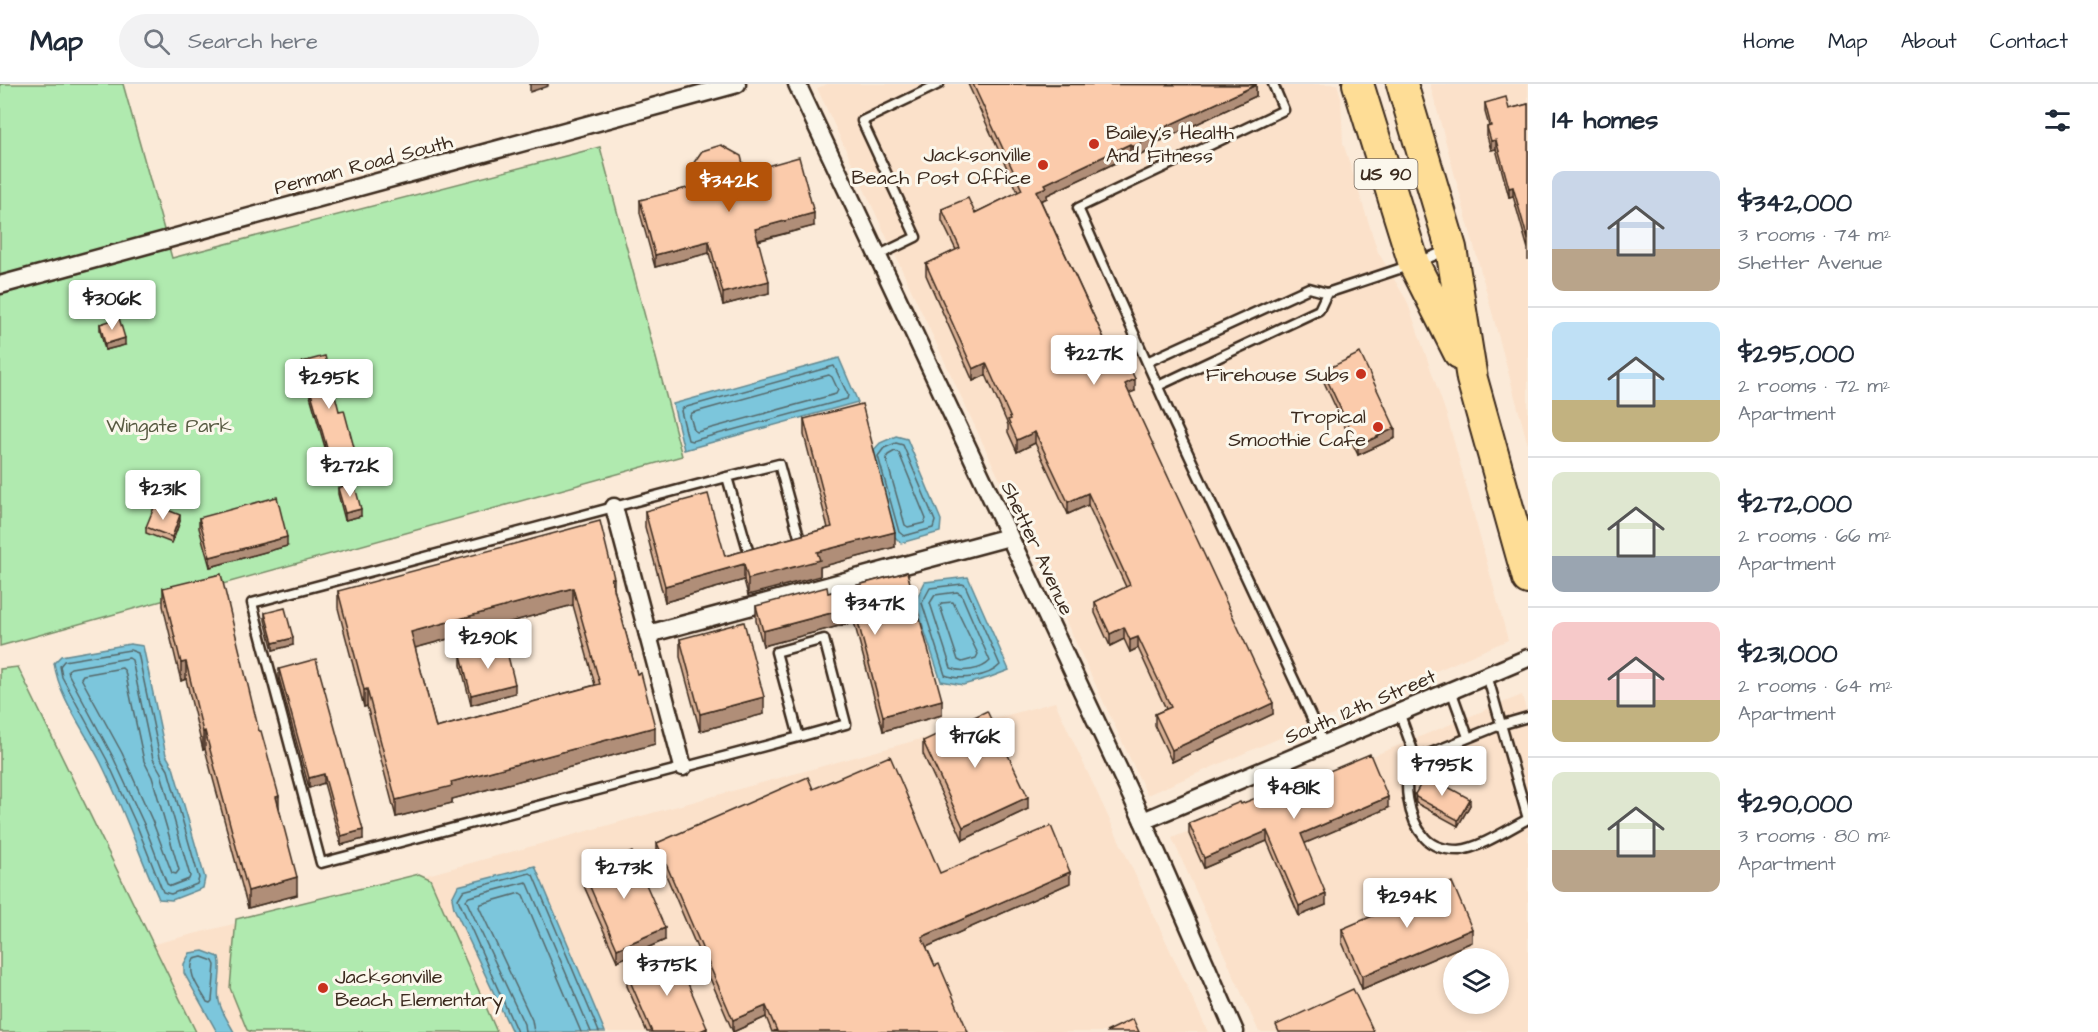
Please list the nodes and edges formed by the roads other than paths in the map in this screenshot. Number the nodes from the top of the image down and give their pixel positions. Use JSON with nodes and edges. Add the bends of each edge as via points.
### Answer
{"nodes":[{"id":1,"x":737,"y":84,"type":"edge"},
{"id":2,"x":797,"y":84,"type":"edge"},
{"id":3,"x":939,"y":84,"type":"edge"},
{"id":4,"x":1273,"y":84,"type":"edge"},
{"id":5,"x":1358,"y":84,"type":"edge"},
{"id":6,"x":1402,"y":84,"type":"edge"},
{"id":7,"x":1451,"y":248,"type":"junction"},
{"id":8,"x":877,"y":256,"type":"junction"},
{"id":9,"x":1414,"y":264,"type":"junction"},
{"id":10,"x":0,"y":285,"type":"edge"},
{"id":11,"x":1327,"y":293,"type":"junction"},
{"id":12,"x":1147,"y":362,"type":"junction"},
{"id":13,"x":1472,"y":379,"type":"junction"},
{"id":14,"x":1158,"y":386,"type":"junction"},
{"id":15,"x":727,"y":477,"type":"junction"},
{"id":16,"x":614,"y":507,"type":"junction"},
{"id":17,"x":1009,"y":537,"type":"junction"},
{"id":18,"x":790,"y":546,"type":"edge"},
{"id":19,"x":759,"y":555,"type":"edge"},
{"id":20,"x":1528,"y":579,"type":"edge"},
{"id":21,"x":648,"y":634,"type":"junction"},
{"id":22,"x":1528,"y":657,"type":"edge"},
{"id":23,"x":1487,"y":675,"type":"junction"},
{"id":24,"x":1451,"y":690,"type":"junction"},
{"id":25,"x":1400,"y":712,"type":"junction"},
{"id":26,"x":1528,"y":717,"type":"edge"},
{"id":27,"x":1500,"y":724,"type":"junction"},
{"id":28,"x":799,"y":737,"type":"junction"},
{"id":29,"x":1468,"y":737,"type":"junction"},
{"id":30,"x":1324,"y":744,"type":"junction"},
{"id":31,"x":1416,"y":759,"type":"junction"},
{"id":32,"x":683,"y":767,"type":"junction"},
{"id":33,"x":1528,"y":819,"type":"edge"},
{"id":34,"x":1143,"y":821,"type":"junction"},
{"id":35,"x":1235,"y":1032,"type":"edge"}],
"edges":[{"from":1,"to":10,"type":"street","name":"Penman Road South"},
{"from":2,"to":8,"type":"street","name":"Shetter Avenue"},
{"from":3,"to":8,"type":"lane","via":[[862,121],[916,237]]},
{"from":4,"to":12,"type":"lane","via":[[1284,110],[1078,208]]},
{"from":5,"to":9,"type":"highway","number":"US 90"},
{"from":6,"to":7,"type":"highway","number":"US 90"},
{"from":7,"to":9,"type":"lane"},
{"from":7,"to":13,"type":"highway","number":"US 90"},
{"from":8,"to":17,"type":"street","name":"Shetter Avenue"},
{"from":9,"to":11,"type":"lane"},
{"from":9,"to":13,"type":"highway","number":"US 90"},
{"from":11,"to":12,"type":"lane","via":[[1309,288]]},
{"from":11,"to":14,"type":"lane","via":[[1319,310]]},
{"from":12,"to":14,"type":"lane"},
{"from":13,"to":20,"type":"highway","number":"US 90"},
{"from":14,"to":30,"type":"lane"},
{"from":15,"to":16,"type":"lane"},
{"from":15,"to":18,"type":"lane","via":[[779,464],[801,544]]},
{"from":15,"to":19,"type":"lane","via":[[748,558]]},
{"from":16,"to":21,"type":"street"},
{"from":16,"to":32,"type":"lane","via":[[252,603],[309,820],[321,863]]},
{"from":17,"to":21,"type":"street"},
{"from":17,"to":34,"type":"street","name":"Shetter Avenue"},
{"from":21,"to":32,"type":"street"},
{"from":22,"to":23,"type":"street","name":"South 12th Street"},
{"from":23,"to":24,"type":"street","name":"South 12th Street"},
{"from":23,"to":27,"type":"lane"},
{"from":24,"to":25,"type":"street","name":"South 12th Street"},
{"from":24,"to":29,"type":"lane"},
{"from":25,"to":30,"type":"street","name":"South 12th Street"},
{"from":25,"to":31,"type":"lane"},
{"from":26,"to":27,"type":"lane"},
{"from":27,"to":29,"type":"lane"},
{"from":27,"to":33,"type":"lane"},
{"from":28,"to":28,"type":"lane","via":[[776,652],[824,639],[846,724]]},
{"from":28,"to":32,"type":"lane"},
{"from":29,"to":31,"type":"lane"},
{"from":30,"to":34,"type":"street","name":"South 12th Street"},
{"from":31,"to":33,"type":"lane","via":[[1409,771],[1410,803],[1418,828],[1434,845],[1467,848]]},
{"from":34,"to":35,"type":"street","name":"Shetter Avenue"}]}
